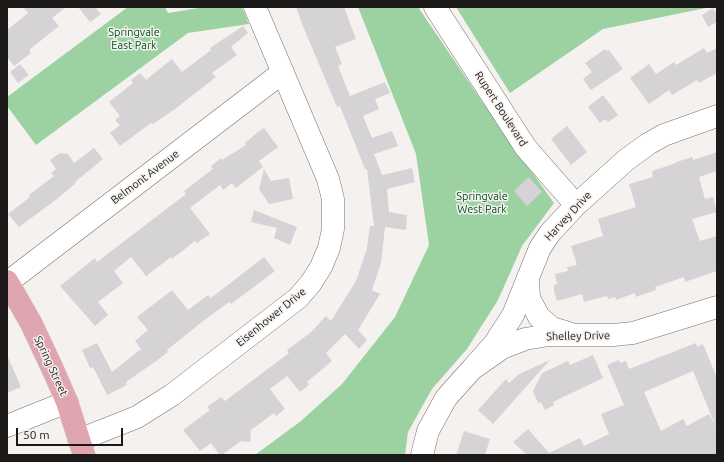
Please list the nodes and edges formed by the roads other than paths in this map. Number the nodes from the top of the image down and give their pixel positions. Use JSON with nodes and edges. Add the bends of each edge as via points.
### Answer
{"nodes":[{"id":1,"x":255,"y":7,"type":"edge"},
{"id":2,"x":435,"y":7,"type":"edge"},
{"id":3,"x":283,"y":72,"type":"junction"},
{"id":4,"x":717,"y":116,"type":"edge"},
{"id":5,"x":576,"y":205,"type":"junction"},
{"id":6,"x":529,"y":273,"type":"junction"},
{"id":7,"x":7,"y":282,"type":"edge"},
{"id":8,"x":717,"y":307,"type":"edge"},
{"id":9,"x":572,"y":334,"type":"junction"},
{"id":10,"x":472,"y":369,"type":"junction"},
{"id":11,"x":67,"y":402,"type":"junction"},
{"id":12,"x":7,"y":426,"type":"edge"},
{"id":13,"x":81,"y":448,"type":"edge"},
{"id":14,"x":422,"y":455,"type":"edge"}],
"edges":[{"from":1,"to":3,"type":"street","name":"Eisenhower Drive"},
{"from":2,"to":5,"type":"street","name":"Rupert Boulevard","via":[[526,148]]},
{"from":3,"to":7,"type":"street","name":"Belmont Avenue"},
{"from":3,"to":13,"type":"street","name":"Eisenhower Drive","via":[[328,179],[333,199],[333,228],[329,248],[321,266],[298,298],[172,395]]},
{"from":4,"to":5,"type":"street","name":"Harvey Drive","via":[[664,135],[648,144],[626,160]]},
{"from":5,"to":6,"type":"street","name":"Harvey Drive","via":[[544,241]]},
{"from":6,"to":9,"type":"street","via":[[529,298],[539,317],[552,328]]},
{"from":6,"to":10,"type":"street","name":"Harvey Drive","via":[[520,300],[505,330]]},
{"from":7,"to":11,"type":"main road","name":"Spring Street","via":[[31,323]]},
{"from":8,"to":9,"type":"street","name":"Shelley Drive","via":[[633,333]]},
{"from":9,"to":10,"type":"street","name":"Shelley Drive","via":[[549,335],[514,343],[492,354]]},
{"from":10,"to":14,"type":"street","name":"Shelley Drive","via":[[454,387],[438,410],[428,431]]},
{"from":11,"to":12,"type":"street"},
{"from":11,"to":13,"type":"main road","name":"Spring Street"}]}
